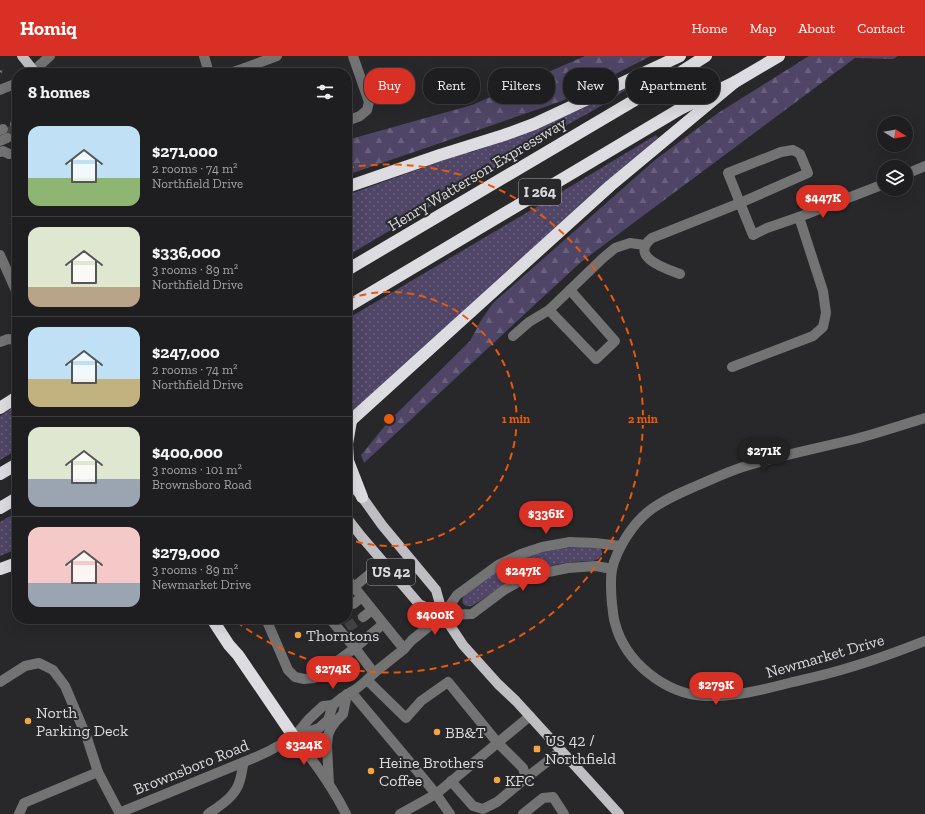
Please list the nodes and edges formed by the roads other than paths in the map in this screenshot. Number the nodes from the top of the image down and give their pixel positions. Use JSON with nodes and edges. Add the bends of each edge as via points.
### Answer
{"nodes":[{"id":1,"x":22,"y":56,"type":"edge"},
{"id":2,"x":50,"y":56,"type":"edge"},
{"id":3,"x":204,"y":56,"type":"edge"},
{"id":4,"x":277,"y":56,"type":"edge"},
{"id":5,"x":353,"y":56,"type":"edge"},
{"id":6,"x":680,"y":56,"type":"edge"},
{"id":7,"x":706,"y":56,"type":"edge"},
{"id":8,"x":779,"y":56,"type":"edge"},
{"id":9,"x":31,"y":68,"type":"edge"},
{"id":10,"x":38,"y":68,"type":"edge"},
{"id":11,"x":208,"y":68,"type":"edge"},
{"id":12,"x":252,"y":68,"type":"edge"},
{"id":13,"x":735,"y":82,"type":"junction"},
{"id":14,"x":12,"y":86,"type":"edge"},
{"id":15,"x":0,"y":90,"type":"edge"},
{"id":16,"x":352,"y":119,"type":"edge"},
{"id":17,"x":925,"y":166,"type":"edge"},
{"id":18,"x":913,"y":171,"type":"edge"},
{"id":19,"x":352,"y":185,"type":"edge"},
{"id":20,"x":877,"y":187,"type":"edge"},
{"id":21,"x":740,"y":203,"type":"junction"},
{"id":22,"x":799,"y":217,"type":"junction"},
{"id":23,"x":645,"y":245,"type":"junction"},
{"id":24,"x":0,"y":254,"type":"edge"},
{"id":25,"x":352,"y":267,"type":"edge"},
{"id":26,"x":680,"y":274,"type":"dead end"},
{"id":27,"x":12,"y":282,"type":"edge"},
{"id":28,"x":570,"y":290,"type":"junction"},
{"id":29,"x":352,"y":303,"type":"edge"},
{"id":30,"x":549,"y":310,"type":"junction"},
{"id":31,"x":513,"y":336,"type":"dead end"},
{"id":32,"x":732,"y":367,"type":"dead end"},
{"id":33,"x":12,"y":400,"type":"edge"},
{"id":34,"x":0,"y":408,"type":"edge"},
{"id":35,"x":925,"y":418,"type":"edge"},
{"id":36,"x":352,"y":419,"type":"edge"},
{"id":37,"x":12,"y":467,"type":"edge"},
{"id":38,"x":352,"y":471,"type":"edge"},
{"id":39,"x":0,"y":474,"type":"edge"},
{"id":40,"x":352,"y":486,"type":"edge"},
{"id":41,"x":362,"y":497,"type":"junction"},
{"id":42,"x":12,"y":501,"type":"edge"},
{"id":43,"x":0,"y":508,"type":"edge"},
{"id":44,"x":352,"y":524,"type":"edge"},
{"id":45,"x":621,"y":546,"type":"junction"},
{"id":46,"x":383,"y":563,"type":"junction"},
{"id":47,"x":12,"y":564,"type":"edge"},
{"id":48,"x":12,"y":568,"type":"edge"},
{"id":49,"x":0,"y":569,"type":"edge"},
{"id":50,"x":612,"y":569,"type":"junction"},
{"id":51,"x":352,"y":585,"type":"edge"},
{"id":52,"x":352,"y":589,"type":"edge"},
{"id":53,"x":362,"y":597,"type":"junction"},
{"id":54,"x":353,"y":604,"type":"dead end"},
{"id":55,"x":372,"y":610,"type":"junction"},
{"id":56,"x":443,"y":615,"type":"junction"},
{"id":57,"x":363,"y":617,"type":"tunnel mouth"},
{"id":58,"x":215,"y":624,"type":"edge"},
{"id":59,"x":268,"y":624,"type":"edge"},
{"id":60,"x":337,"y":624,"type":"edge"},
{"id":61,"x":384,"y":624,"type":"junction"},
{"id":62,"x":925,"y":641,"type":"edge"},
{"id":63,"x":355,"y":648,"type":"junction"},
{"id":64,"x":404,"y":649,"type":"junction"},
{"id":65,"x":370,"y":676,"type":"junction"},
{"id":66,"x":0,"y":682,"type":"edge"},
{"id":67,"x":349,"y":693,"type":"junction"},
{"id":68,"x":530,"y":716,"type":"junction"},
{"id":69,"x":294,"y":737,"type":"junction"},
{"id":70,"x":497,"y":742,"type":"junction"},
{"id":71,"x":561,"y":751,"type":"junction"},
{"id":72,"x":244,"y":762,"type":"junction"},
{"id":73,"x":98,"y":772,"type":"junction"},
{"id":74,"x":526,"y":778,"type":"junction"},
{"id":75,"x":451,"y":781,"type":"junction"},
{"id":76,"x":329,"y":784,"type":"junction"},
{"id":77,"x":436,"y":794,"type":"junction"},
{"id":78,"x":614,"y":812,"type":"edge"},
{"id":79,"x":120,"y":813,"type":"edge"},
{"id":80,"x":446,"y":813,"type":"edge"},
{"id":81,"x":19,"y":814,"type":"edge"},
{"id":82,"x":208,"y":814,"type":"edge"},
{"id":83,"x":346,"y":814,"type":"edge"},
{"id":84,"x":400,"y":814,"type":"edge"},
{"id":85,"x":523,"y":814,"type":"edge"},
{"id":86,"x":564,"y":814,"type":"edge"}],
"edges":[{"from":1,"to":9,"type":"main road"},
{"from":2,"to":10,"type":"street"},
{"from":3,"to":11,"type":"street"},
{"from":4,"to":12,"type":"street"},
{"from":5,"to":16,"type":"street","via":[[369,102],[367,110]]},
{"from":6,"to":19,"type":"highway","via":[[534,124]]},
{"from":7,"to":25,"type":"highway","name":"Henry Watterson Expressway","number":"I 264"},
{"from":8,"to":13,"type":"highway","number":"I 264"},
{"from":13,"to":29,"type":"highway","number":"I 264","via":[[680,109]]},
{"from":13,"to":36,"type":"highway","via":[[610,186]]},
{"from":14,"to":15,"type":"street"},
{"from":17,"to":18,"type":"street"},
{"from":20,"to":22,"type":"street"},
{"from":21,"to":21,"type":"street","via":[[808,173],[800,154],[793,150],[781,152],[728,173]]},
{"from":21,"to":22,"type":"street","via":[[754,234]]},
{"from":21,"to":23,"type":"street","via":[[652,238]]},
{"from":22,"to":32,"type":"street","via":[[823,291],[826,313],[823,327],[813,336]]},
{"from":23,"to":26,"type":"street","via":[[645,254],[650,260]]},
{"from":23,"to":28,"type":"street","via":[[630,243],[615,248]]},
{"from":24,"to":27,"type":"street"},
{"from":28,"to":30,"type":"street"},
{"from":28,"to":30,"type":"street","via":[[615,341],[596,359]]},
{"from":30,"to":31,"type":"street"},
{"from":33,"to":34,"type":"highway"},
{"from":35,"to":45,"type":"street","name":"Newmarket Drive","via":[[725,473],[674,496],[649,512]]},
{"from":37,"to":39,"type":"highway"},
{"from":38,"to":41,"type":"highway"},
{"from":40,"to":41,"type":"main road","number":"US 42"},
{"from":41,"to":56,"type":"main road","number":"US 42","via":[[436,590]]},
{"from":42,"to":43,"type":"highway"},
{"from":44,"to":46,"type":"main road","number":"US 42"},
{"from":45,"to":50,"type":"street","name":"Newmarket Drive"},
{"from":45,"to":56,"type":"street","name":"Brownsboro Road","via":[[570,542],[521,554],[498,565],[457,595]]},
{"from":46,"to":51,"type":"street"},
{"from":46,"to":56,"type":"main road","number":"US 42","via":[[419,604]]},
{"from":47,"to":49,"type":"highway"},
{"from":48,"to":49,"type":"highway"},
{"from":50,"to":56,"type":"street","via":[[596,566],[538,574],[504,590],[472,614]]},
{"from":50,"to":62,"type":"street","name":"Newmarket Drive","via":[[612,603],[615,623],[622,642],[641,666],[657,679],[672,688],[694,694],[728,695],[766,689],[882,658]]},
{"from":52,"to":53,"type":"street"},
{"from":53,"to":54,"type":"street"},
{"from":53,"to":55,"type":"street"},
{"from":55,"to":57,"type":"street"},
{"from":55,"to":61,"type":"street"},
{"from":56,"to":64,"type":"street","name":"Brownsboro Road"},
{"from":56,"to":68,"type":"main road","number":"US 42","via":[[463,645]]},
{"from":58,"to":69,"type":"highway"},
{"from":59,"to":63,"type":"street","via":[[288,670],[295,677],[314,678]]},
{"from":60,"to":63,"type":"street","via":[[345,631]]},
{"from":61,"to":63,"type":"street"},
{"from":61,"to":64,"type":"street"},
{"from":63,"to":65,"type":"street"},
{"from":64,"to":65,"type":"street","name":"Brownsboro Road"},
{"from":65,"to":67,"type":"street","name":"Brownsboro Road"},
{"from":65,"to":70,"type":"street","via":[[406,718],[421,701],[448,682]]},
{"from":66,"to":73,"type":"street","via":[[25,666],[39,663],[53,670],[65,686]]},
{"from":67,"to":69,"type":"street","name":"Brownsboro Road","via":[[333,705],[323,706]]},
{"from":67,"to":76,"type":"street","via":[[343,714],[328,735]]},
{"from":67,"to":77,"type":"street"},
{"from":68,"to":70,"type":"street"},
{"from":68,"to":71,"type":"main road","number":"US 42"},
{"from":69,"to":72,"type":"street","name":"Brownsboro Road"},
{"from":69,"to":76,"type":"street"},
{"from":70,"to":74,"type":"street","via":[[523,768]]},
{"from":70,"to":75,"type":"street"},
{"from":71,"to":74,"type":"street"},
{"from":71,"to":78,"type":"main road","number":"US 42"},
{"from":72,"to":79,"type":"street","name":"Brownsboro Road"},
{"from":72,"to":82,"type":"street","via":[[240,782],[229,799]]},
{"from":73,"to":79,"type":"street"},
{"from":73,"to":81,"type":"street","via":[[24,803]]},
{"from":74,"to":75,"type":"street","via":[[497,802],[483,809],[473,806]]},
{"from":75,"to":77,"type":"street"},
{"from":76,"to":83,"type":"street"},
{"from":77,"to":80,"type":"street"},
{"from":77,"to":84,"type":"street"},
{"from":85,"to":86,"type":"street","via":[[543,798],[553,797]]}]}
